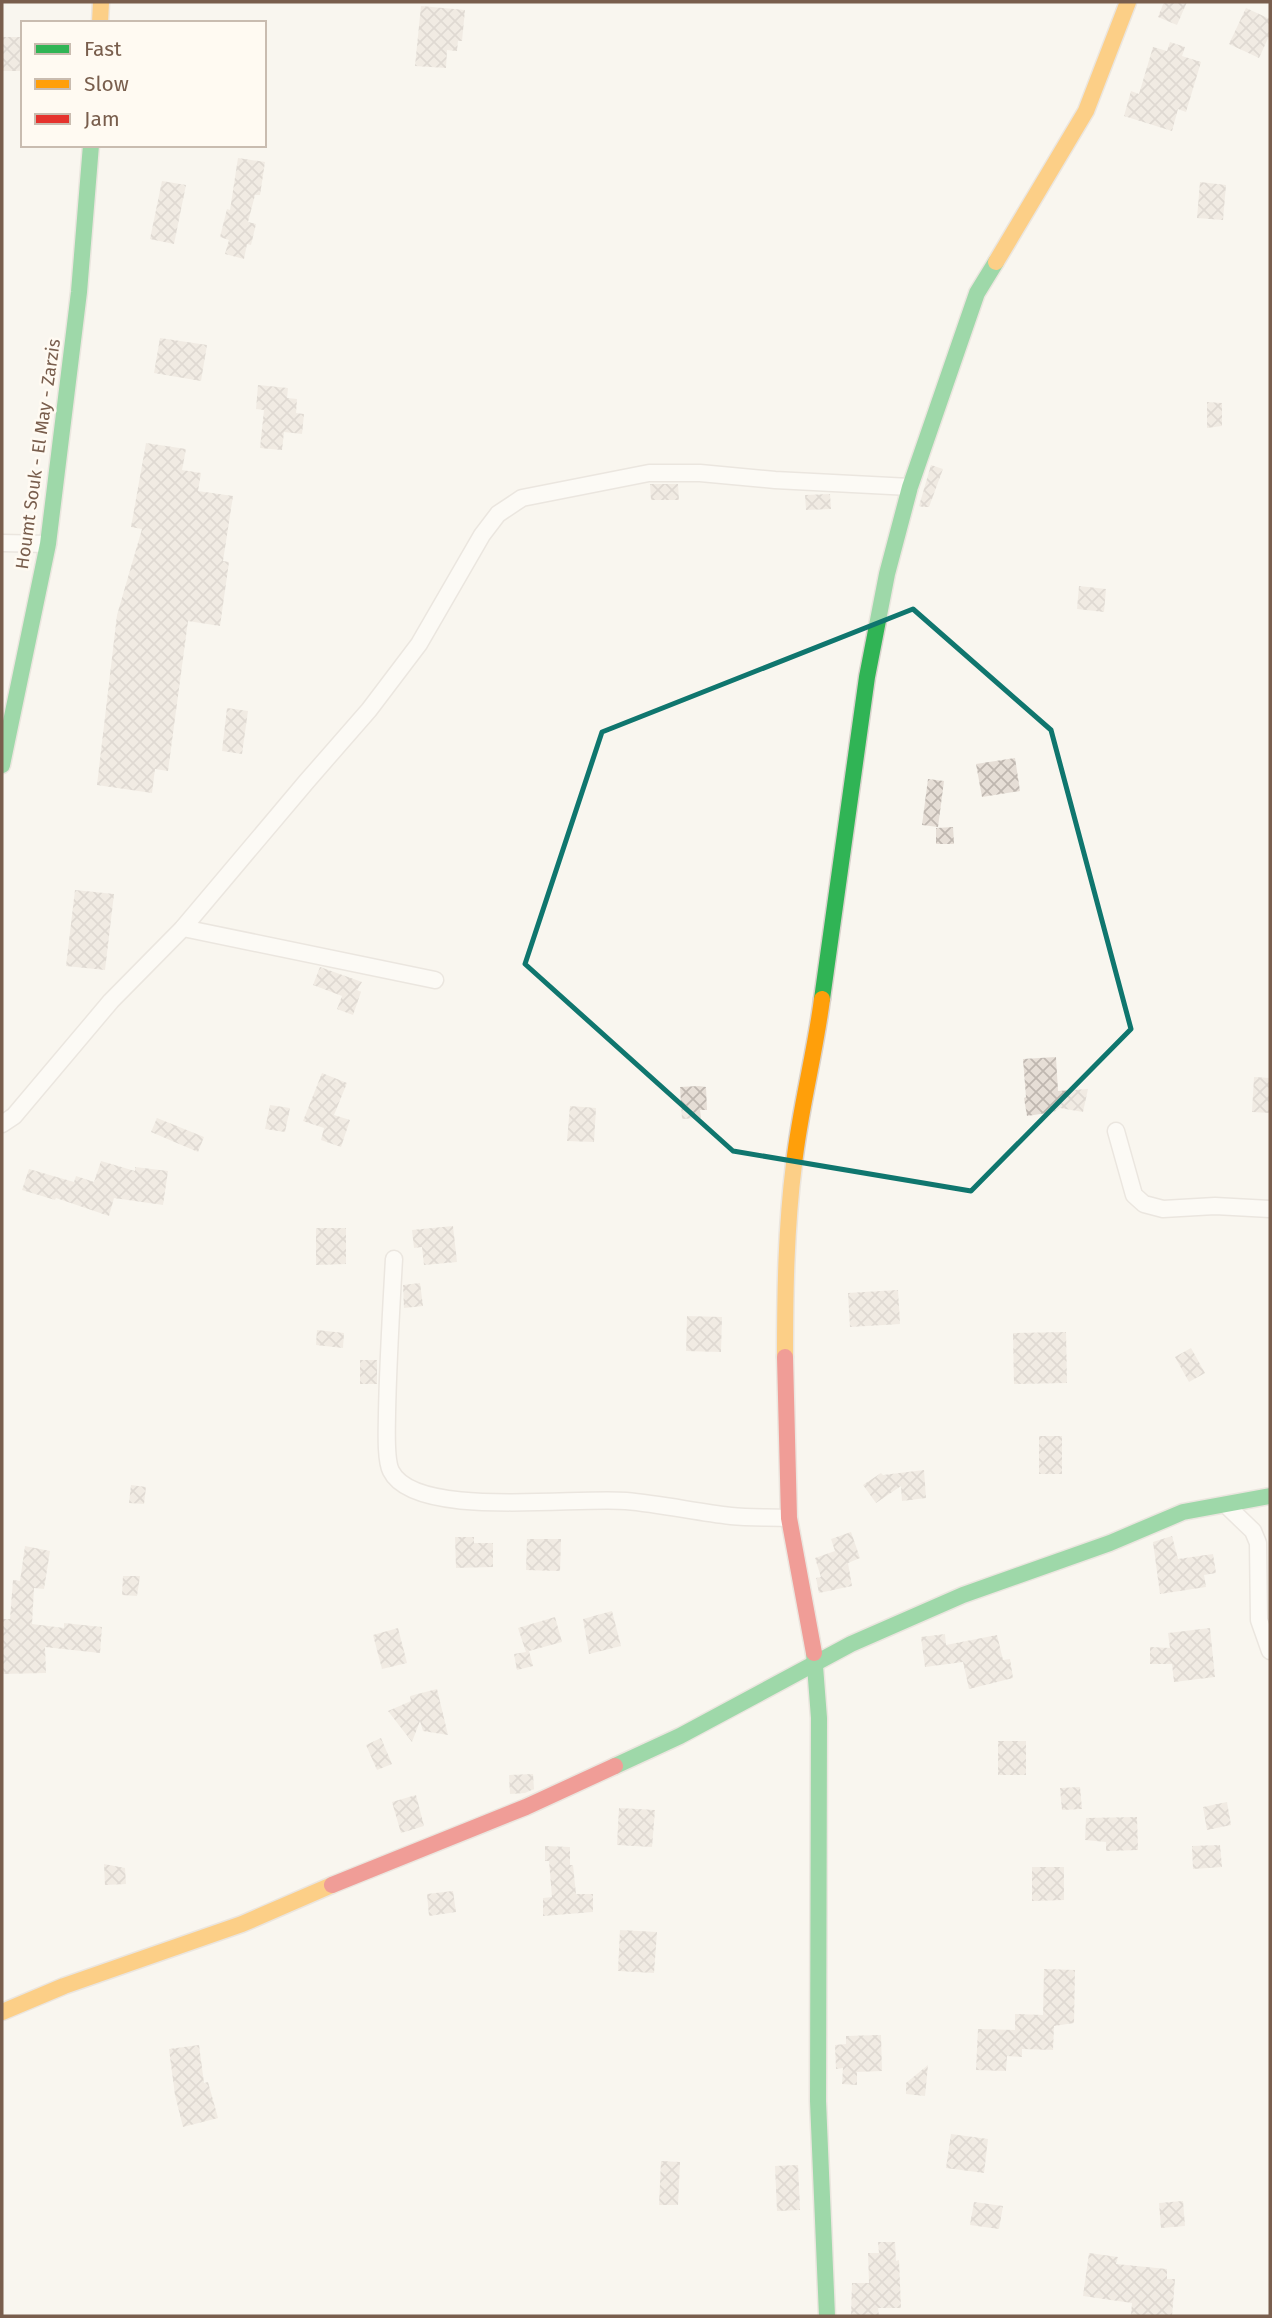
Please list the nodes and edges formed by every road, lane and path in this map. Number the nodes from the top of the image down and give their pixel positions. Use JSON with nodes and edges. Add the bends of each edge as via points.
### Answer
{"nodes":[{"id":1,"x":102,"y":2,"type":"edge"},
{"id":2,"x":1128,"y":2,"type":"edge"},
{"id":3,"x":100,"y":21,"type":"edge"},
{"id":4,"x":91,"y":147,"type":"edge"},
{"id":5,"x":910,"y":487,"type":"junction"},
{"id":6,"x":2,"y":544,"type":"edge"},
{"id":7,"x":48,"y":544,"type":"junction"},
{"id":8,"x":2,"y":765,"type":"edge"},
{"id":9,"x":183,"y":928,"type":"junction"},
{"id":10,"x":435,"y":980,"type":"dead end"},
{"id":11,"x":2,"y":1124,"type":"edge"},
{"id":12,"x":1116,"y":1131,"type":"dead end"},
{"id":13,"x":1270,"y":1209,"type":"edge"},
{"id":14,"x":394,"y":1259,"type":"dead end"},
{"id":15,"x":1270,"y":1496,"type":"edge"},
{"id":16,"x":1226,"y":1505,"type":"junction"},
{"id":17,"x":789,"y":1518,"type":"junction"},
{"id":18,"x":1270,"y":1651,"type":"edge"},
{"id":19,"x":816,"y":1663,"type":"junction"},
{"id":20,"x":2,"y":2012,"type":"edge"},
{"id":21,"x":827,"y":2316,"type":"edge"}],
"edges":[{"from":1,"to":3,"type":"street"},
{"from":2,"to":5,"type":"street","via":[[1086,111],[977,293]]},
{"from":4,"to":7,"type":"street","name":"Houmt Souk - El May - Zarzis","via":[[79,292]]},
{"from":5,"to":9,"type":"street","via":[[700,473],[649,474],[522,498],[499,514],[482,535],[419,644],[369,710]]},
{"from":5,"to":17,"type":"street","via":[[867,677],[815,1053],[792,1175],[785,1255]]},
{"from":6,"to":7,"type":"street"},
{"from":7,"to":8,"type":"street","name":"Houmt Souk - El May - Zarzis"},
{"from":9,"to":10,"type":"street"},
{"from":9,"to":11,"type":"street"},
{"from":12,"to":13,"type":"street","via":[[1134,1195],[1144,1204],[1163,1209]]},
{"from":14,"to":17,"type":"street","via":[[386,1439],[391,1471],[405,1485],[461,1501],[625,1500],[732,1516]]},
{"from":15,"to":16,"type":"street"},
{"from":16,"to":18,"type":"street","via":[[1253,1531],[1258,1543],[1259,1620]]},
{"from":16,"to":19,"type":"street","via":[[1183,1512],[963,1595]]},
{"from":17,"to":19,"type":"street"},
{"from":19,"to":20,"type":"street","via":[[680,1736],[526,1807],[242,1924]]},
{"from":19,"to":21,"type":"street","via":[[820,1718],[818,2101]]}]}
